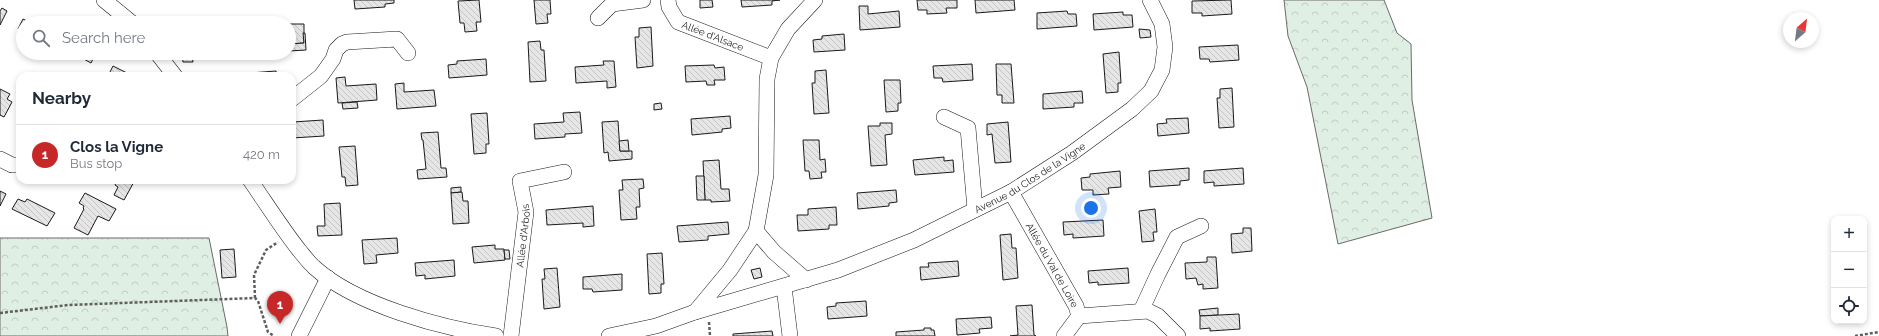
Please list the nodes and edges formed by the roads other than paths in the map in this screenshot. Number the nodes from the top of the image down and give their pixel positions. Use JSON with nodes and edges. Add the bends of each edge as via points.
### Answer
{"nodes":[{"id":1,"x":104,"y":0,"type":"edge"},
{"id":2,"x":643,"y":0,"type":"edge"},
{"id":3,"x":668,"y":0,"type":"edge"},
{"id":4,"x":815,"y":0,"type":"edge"},
{"id":5,"x":1150,"y":0,"type":"edge"},
{"id":6,"x":123,"y":16,"type":"edge"},
{"id":7,"x":598,"y":18,"type":"dead end"},
{"id":8,"x":408,"y":53,"type":"dead end"},
{"id":9,"x":771,"y":58,"type":"junction"},
{"id":10,"x":162,"y":60,"type":"edge"},
{"id":11,"x":172,"y":72,"type":"edge"},
{"id":12,"x":296,"y":96,"type":"edge"},
{"id":13,"x":944,"y":117,"type":"dead end"},
{"id":14,"x":0,"y":159,"type":"edge"},
{"id":15,"x":16,"y":165,"type":"edge"},
{"id":16,"x":564,"y":172,"type":"dead end"},
{"id":17,"x":253,"y":184,"type":"edge"},
{"id":18,"x":1011,"y":192,"type":"junction"},
{"id":19,"x":975,"y":209,"type":"junction"},
{"id":20,"x":1201,"y":226,"type":"dead end"},
{"id":21,"x":756,"y":231,"type":"junction"},
{"id":22,"x":328,"y":278,"type":"junction"},
{"id":23,"x":806,"y":280,"type":"junction"},
{"id":24,"x":784,"y":287,"type":"junction"},
{"id":25,"x":1141,"y":311,"type":"junction"},
{"id":26,"x":695,"y":312,"type":"junction"},
{"id":27,"x":1079,"y":316,"type":"junction"},
{"id":28,"x":299,"y":336,"type":"edge"},
{"id":29,"x":496,"y":336,"type":"edge"},
{"id":30,"x":510,"y":336,"type":"edge"},
{"id":31,"x":609,"y":336,"type":"edge"},
{"id":32,"x":790,"y":336,"type":"edge"},
{"id":33,"x":1064,"y":336,"type":"edge"},
{"id":34,"x":1178,"y":336,"type":"edge"}],
"edges":[{"from":1,"to":6,"type":"street"},
{"from":2,"to":7,"type":"street","via":[[612,4]]},
{"from":3,"to":9,"type":"street","name":"Allée d'Alsace","via":[[678,22]]},
{"from":4,"to":9,"type":"street","via":[[788,29]]},
{"from":5,"to":18,"type":"street","name":"Avenue du Clos de la Vigne","via":[[1162,24],[1165,47],[1162,70],[1151,91],[1132,109],[1072,153]]},
{"from":8,"to":12,"type":"street","via":[[397,39],[347,42],[339,46],[334,59],[321,76]]},
{"from":9,"to":21,"type":"street","via":[[767,79],[766,175]]},
{"from":10,"to":11,"type":"street"},
{"from":13,"to":19,"type":"street","via":[[968,128]]},
{"from":14,"to":15,"type":"street"},
{"from":16,"to":30,"type":"street","name":"Allée d'Arbois","via":[[520,181],[526,212]]},
{"from":17,"to":22,"type":"street","via":[[287,235],[314,268]]},
{"from":18,"to":19,"type":"street","name":"Avenue du Clos de la Vigne"},
{"from":18,"to":27,"type":"street","name":"Allée du Val de Loire","via":[[1076,306]]},
{"from":19,"to":23,"type":"street","name":"Avenue du Clos de la Vigne","via":[[896,247]]},
{"from":20,"to":25,"type":"street","via":[[1177,237]]},
{"from":21,"to":23,"type":"street","via":[[780,258]]},
{"from":21,"to":26,"type":"street","via":[[730,270]]},
{"from":22,"to":28,"type":"street"},
{"from":22,"to":29,"type":"street","via":[[359,296],[409,316]]},
{"from":23,"to":24,"type":"street","name":"Avenue du Clos de la Vigne"},
{"from":24,"to":26,"type":"street","name":"Avenue du Clos de la Vigne"},
{"from":24,"to":32,"type":"street"},
{"from":25,"to":27,"type":"street"},
{"from":25,"to":34,"type":"street","via":[[1155,314]]},
{"from":26,"to":31,"type":"street","name":"Avenue du Clos de la Vigne","via":[[656,326]]},
{"from":27,"to":33,"type":"street","name":"Allée du Val de Loire"}]}
